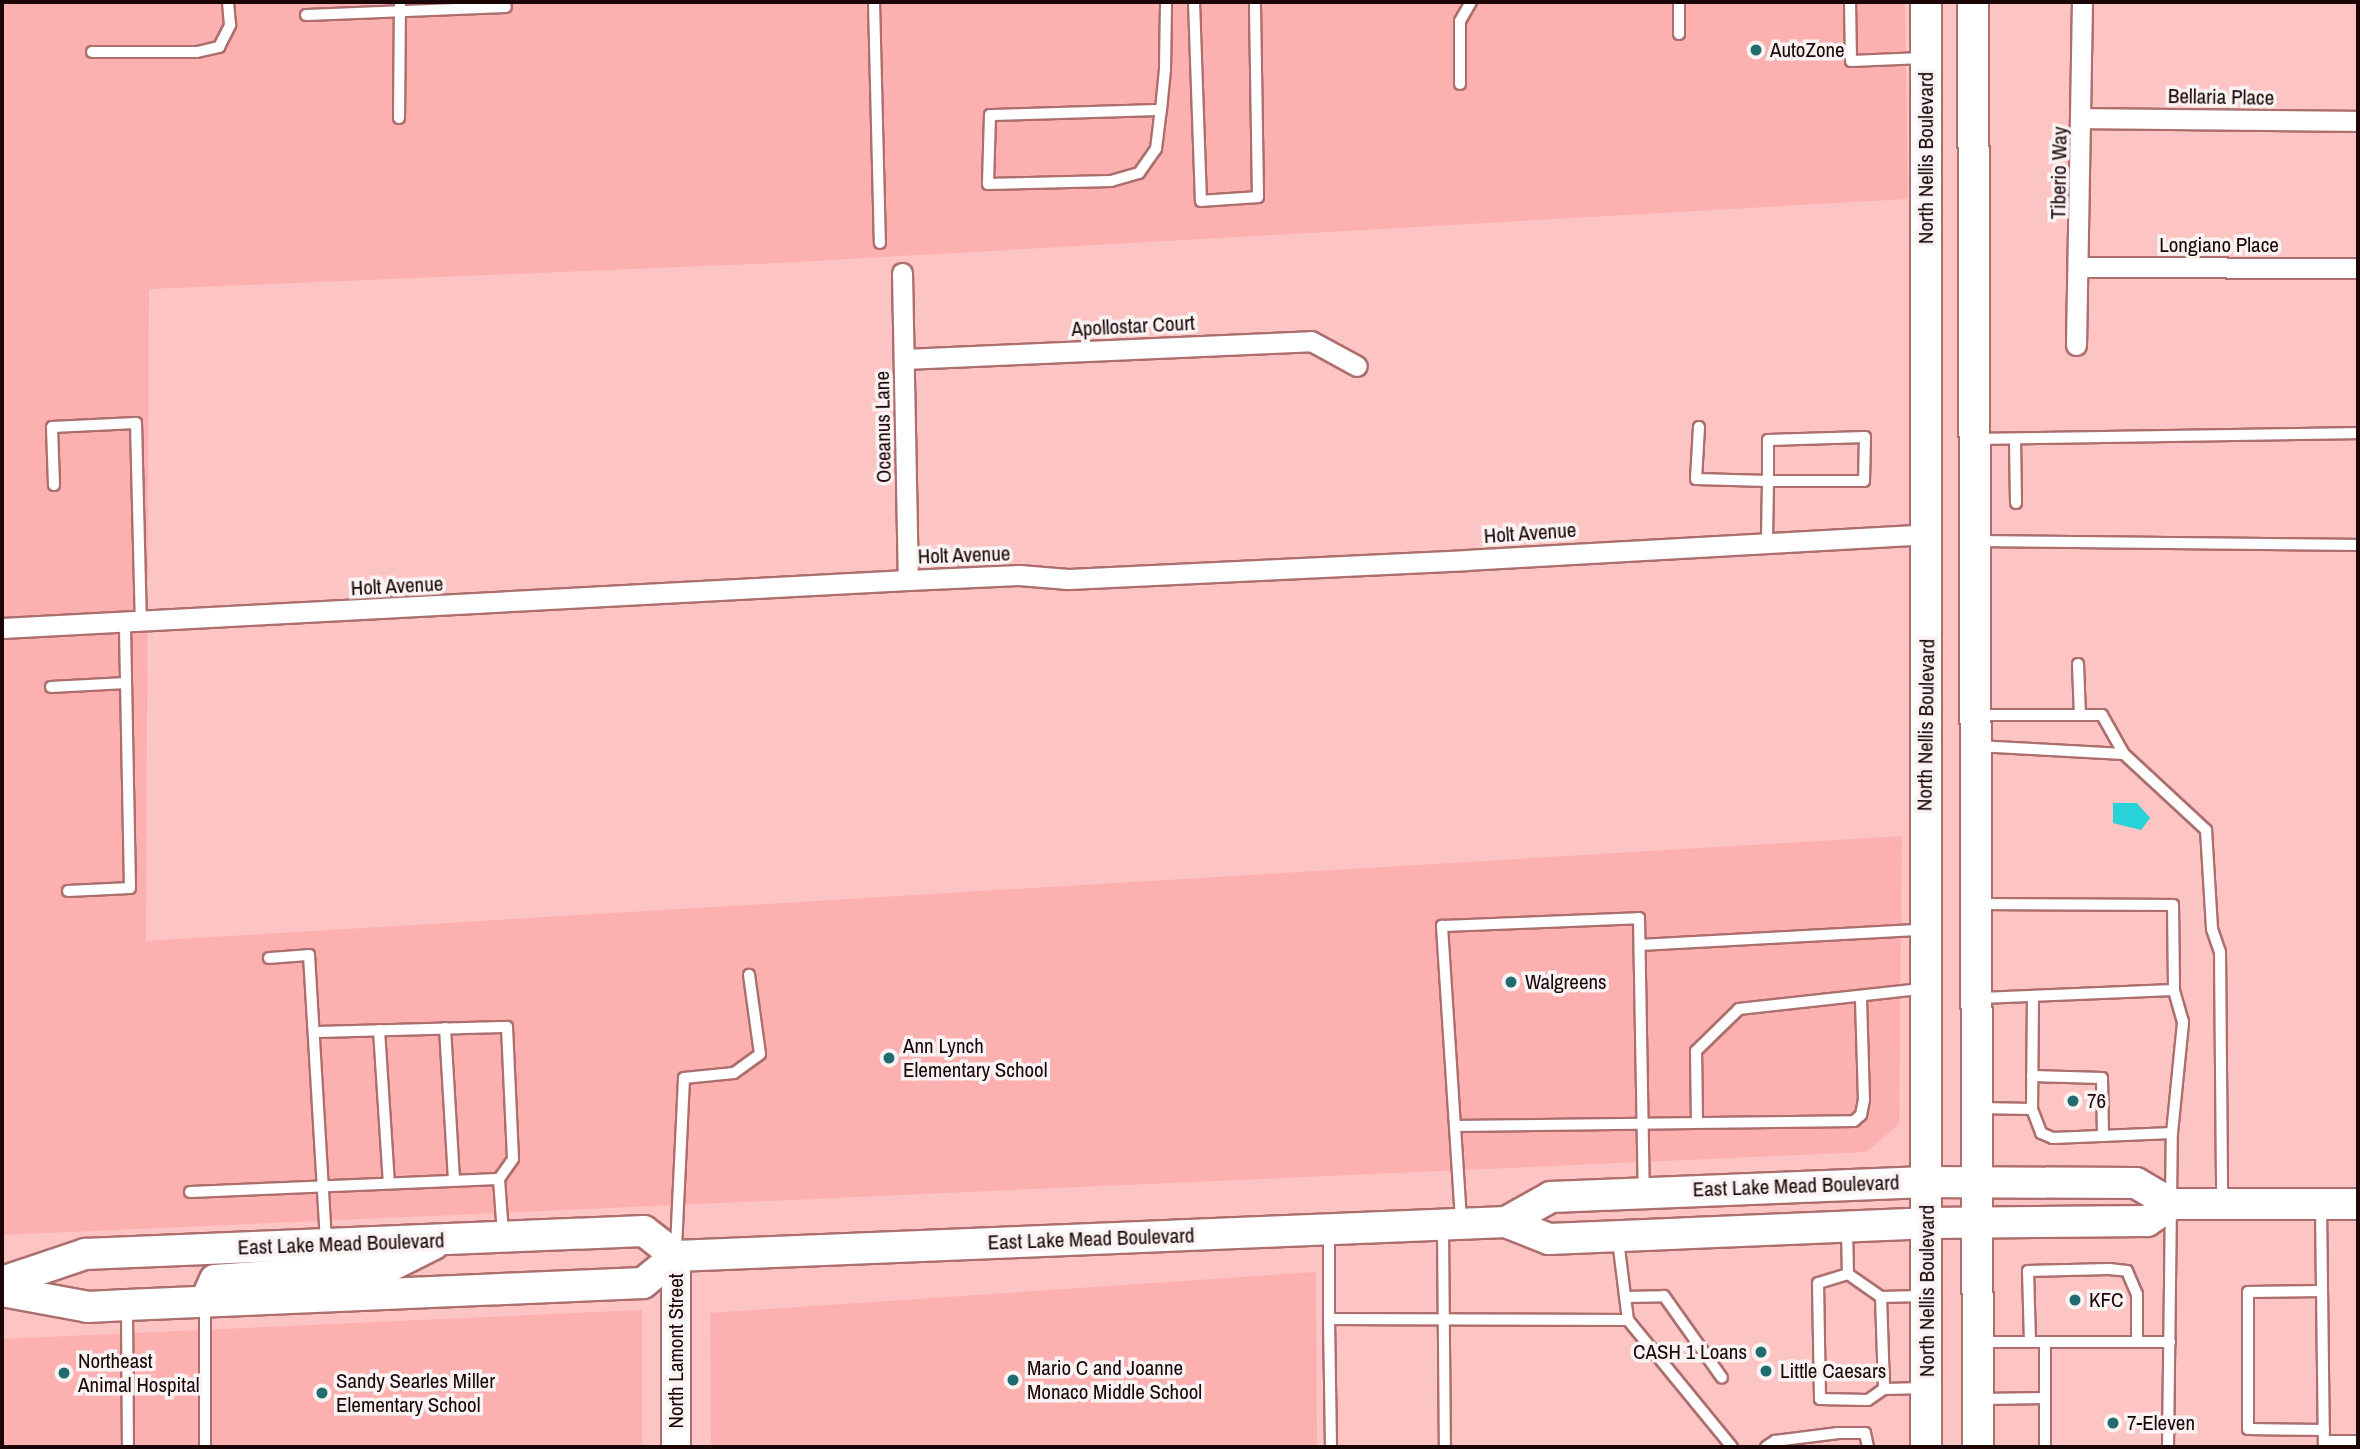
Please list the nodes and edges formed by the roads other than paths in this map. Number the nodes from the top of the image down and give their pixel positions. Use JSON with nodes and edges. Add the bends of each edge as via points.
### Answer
{"nodes":[{"id":1,"x":228,"y":2,"type":"edge"},
{"id":2,"x":874,"y":2,"type":"edge"},
{"id":3,"x":1166,"y":2,"type":"edge"},
{"id":4,"x":1194,"y":2,"type":"edge"},
{"id":5,"x":1255,"y":2,"type":"edge"},
{"id":6,"x":1471,"y":2,"type":"edge"},
{"id":7,"x":1679,"y":2,"type":"edge"},
{"id":8,"x":1850,"y":2,"type":"edge"},
{"id":9,"x":1926,"y":2,"type":"edge"},
{"id":10,"x":1973,"y":2,"type":"edge"},
{"id":11,"x":2082,"y":2,"type":"edge"},
{"id":12,"x":400,"y":6,"type":"edge"},
{"id":13,"x":506,"y":7,"type":"dead end"},
{"id":14,"x":306,"y":15,"type":"dead end"},
{"id":15,"x":1679,"y":34,"type":"dead end"},
{"id":16,"x":92,"y":52,"type":"dead end"},
{"id":17,"x":1926,"y":58,"type":"junction"},
{"id":18,"x":1460,"y":84,"type":"dead end"},
{"id":19,"x":1161,"y":110,"type":"junction"},
{"id":20,"x":399,"y":118,"type":"dead end"},
{"id":21,"x":2082,"y":118,"type":"junction"},
{"id":22,"x":2358,"y":121,"type":"edge"},
{"id":23,"x":880,"y":243,"type":"dead end"},
{"id":24,"x":2080,"y":267,"type":"junction"},
{"id":25,"x":2358,"y":268,"type":"edge"},
{"id":26,"x":902,"y":272,"type":"dead end"},
{"id":27,"x":2076,"y":345,"type":"dead end"},
{"id":28,"x":904,"y":359,"type":"junction"},
{"id":29,"x":1357,"y":366,"type":"dead end"},
{"id":30,"x":1699,"y":427,"type":"dead end"},
{"id":31,"x":2358,"y":433,"type":"edge"},
{"id":32,"x":1975,"y":439,"type":"junction"},
{"id":33,"x":2015,"y":439,"type":"junction"},
{"id":34,"x":1768,"y":481,"type":"junction"},
{"id":35,"x":54,"y":485,"type":"dead end"},
{"id":36,"x":2016,"y":503,"type":"dead end"},
{"id":37,"x":1928,"y":534,"type":"junction"},
{"id":38,"x":1767,"y":540,"type":"junction"},
{"id":39,"x":1976,"y":540,"type":"junction"},
{"id":40,"x":2358,"y":545,"type":"edge"},
{"id":41,"x":908,"y":580,"type":"junction"},
{"id":42,"x":133,"y":624,"type":"junction"},
{"id":43,"x":2,"y":628,"type":"edge"},
{"id":44,"x":2078,"y":664,"type":"dead end"},
{"id":45,"x":126,"y":683,"type":"junction"},
{"id":46,"x":51,"y":687,"type":"dead end"},
{"id":47,"x":1976,"y":715,"type":"junction"},
{"id":48,"x":2080,"y":715,"type":"junction"},
{"id":49,"x":1977,"y":746,"type":"junction"},
{"id":50,"x":2123,"y":754,"type":"junction"},
{"id":51,"x":68,"y":891,"type":"dead end"},
{"id":52,"x":1977,"y":904,"type":"junction"},
{"id":53,"x":1925,"y":930,"type":"junction"},
{"id":54,"x":1640,"y":945,"type":"junction"},
{"id":55,"x":269,"y":958,"type":"dead end"},
{"id":56,"x":749,"y":975,"type":"dead end"},
{"id":57,"x":1925,"y":989,"type":"junction"},
{"id":58,"x":2174,"y":990,"type":"junction"},
{"id":59,"x":2033,"y":996,"type":"junction"},
{"id":60,"x":1978,"y":998,"type":"junction"},
{"id":61,"x":1861,"y":999,"type":"junction"},
{"id":62,"x":445,"y":1028,"type":"junction"},
{"id":63,"x":379,"y":1030,"type":"junction"},
{"id":64,"x":314,"y":1032,"type":"junction"},
{"id":65,"x":2032,"y":1076,"type":"junction"},
{"id":66,"x":1978,"y":1108,"type":"junction"},
{"id":67,"x":2032,"y":1109,"type":"junction"},
{"id":68,"x":1644,"y":1121,"type":"junction"},
{"id":69,"x":1697,"y":1121,"type":"junction"},
{"id":70,"x":1455,"y":1126,"type":"junction"},
{"id":71,"x":2172,"y":1133,"type":"junction"},
{"id":72,"x":2103,"y":1136,"type":"junction"},
{"id":73,"x":499,"y":1179,"type":"junction"},
{"id":74,"x":454,"y":1180,"type":"junction"},
{"id":75,"x":1926,"y":1182,"type":"junction"},
{"id":76,"x":1979,"y":1182,"type":"junction"},
{"id":77,"x":389,"y":1183,"type":"junction"},
{"id":78,"x":323,"y":1186,"type":"junction"},
{"id":79,"x":190,"y":1192,"type":"dead end"},
{"id":80,"x":1644,"y":1192,"type":"junction"},
{"id":81,"x":2172,"y":1204,"type":"junction"},
{"id":82,"x":2222,"y":1204,"type":"junction"},
{"id":83,"x":2321,"y":1204,"type":"junction"},
{"id":84,"x":2358,"y":1204,"type":"edge"},
{"id":85,"x":1506,"y":1222,"type":"junction"},
{"id":86,"x":1979,"y":1222,"type":"junction"},
{"id":87,"x":1927,"y":1223,"type":"junction"},
{"id":88,"x":1452,"y":1225,"type":"junction"},
{"id":89,"x":1847,"y":1226,"type":"junction"},
{"id":90,"x":1329,"y":1230,"type":"junction"},
{"id":91,"x":1618,"y":1236,"type":"junction"},
{"id":92,"x":503,"y":1237,"type":"junction"},
{"id":93,"x":444,"y":1240,"type":"junction"},
{"id":94,"x":327,"y":1244,"type":"junction"},
{"id":95,"x":676,"y":1256,"type":"junction"},
{"id":96,"x":1848,"y":1274,"type":"junction"},
{"id":97,"x":2,"y":1282,"type":"edge"},
{"id":98,"x":2,"y":1291,"type":"edge"},
{"id":99,"x":2322,"y":1291,"type":"junction"},
{"id":100,"x":1927,"y":1296,"type":"junction"},
{"id":101,"x":1625,"y":1297,"type":"junction"},
{"id":102,"x":1881,"y":1297,"type":"junction"},
{"id":103,"x":205,"y":1302,"type":"junction"},
{"id":104,"x":127,"y":1305,"type":"junction"},
{"id":105,"x":1443,"y":1317,"type":"junction"},
{"id":106,"x":1329,"y":1319,"type":"junction"},
{"id":107,"x":1628,"y":1320,"type":"junction"},
{"id":108,"x":1978,"y":1342,"type":"junction"},
{"id":109,"x":2030,"y":1342,"type":"junction"},
{"id":110,"x":2045,"y":1342,"type":"junction"},
{"id":111,"x":2137,"y":1342,"type":"junction"},
{"id":112,"x":2169,"y":1342,"type":"junction"},
{"id":113,"x":1722,"y":1378,"type":"dead end"},
{"id":114,"x":1927,"y":1388,"type":"junction"},
{"id":115,"x":1884,"y":1389,"type":"junction"},
{"id":116,"x":2045,"y":1398,"type":"junction"},
{"id":117,"x":1978,"y":1399,"type":"junction"},
{"id":118,"x":2324,"y":1439,"type":"edge"},
{"id":119,"x":2358,"y":1440,"type":"edge"},
{"id":120,"x":128,"y":1447,"type":"edge"},
{"id":121,"x":205,"y":1447,"type":"edge"},
{"id":122,"x":676,"y":1447,"type":"edge"},
{"id":123,"x":1331,"y":1447,"type":"edge"},
{"id":124,"x":1445,"y":1447,"type":"edge"},
{"id":125,"x":1732,"y":1447,"type":"edge"},
{"id":126,"x":1766,"y":1447,"type":"edge"},
{"id":127,"x":1868,"y":1447,"type":"edge"},
{"id":128,"x":1926,"y":1447,"type":"edge"},
{"id":129,"x":1978,"y":1447,"type":"edge"},
{"id":130,"x":2045,"y":1447,"type":"edge"},
{"id":131,"x":2168,"y":1447,"type":"edge"}],
"edges":[{"from":1,"to":16,"type":"lane","via":[[230,25],[219,47],[197,52]]},
{"from":2,"to":23,"type":"lane"},
{"from":3,"to":19,"type":"lane"},
{"from":4,"to":5,"type":"lane","via":[[1201,201],[1258,197]]},
{"from":6,"to":18,"type":"lane","via":[[1460,21]]},
{"from":7,"to":15,"type":"lane"},
{"from":8,"to":17,"type":"lane","via":[[1851,61]]},
{"from":9,"to":17,"type":"main road","name":"North Nellis Boulevard"},
{"from":10,"to":32,"type":"main road"},
{"from":11,"to":21,"type":"street","name":"Tiberio Way"},
{"from":12,"to":13,"type":"lane"},
{"from":12,"to":14,"type":"lane"},
{"from":12,"to":20,"type":"lane"},
{"from":17,"to":37,"type":"main road","name":"North Nellis Boulevard"},
{"from":19,"to":19,"type":"lane","via":[[1156,149],[1139,173],[1111,181],[988,184],[990,115]]},
{"from":21,"to":22,"type":"street","name":"Bellaria Place"},
{"from":21,"to":24,"type":"street","name":"Tiberio Way"},
{"from":24,"to":25,"type":"street","name":"Longiano Place"},
{"from":24,"to":27,"type":"street","name":"Tiberio Way"},
{"from":26,"to":28,"type":"street","name":"Oceanus Lane"},
{"from":28,"to":29,"type":"street","name":"Apollostar Court","via":[[1311,341]]},
{"from":28,"to":41,"type":"street","name":"Oceanus Lane"},
{"from":30,"to":34,"type":"lane","via":[[1696,479]]},
{"from":31,"to":33,"type":"lane"},
{"from":32,"to":33,"type":"lane"},
{"from":32,"to":39,"type":"main road"},
{"from":33,"to":36,"type":"lane"},
{"from":34,"to":34,"type":"lane","via":[[1768,439],[1865,437],[1864,481]]},
{"from":34,"to":38,"type":"lane"},
{"from":35,"to":42,"type":"lane","via":[[52,427],[136,424]]},
{"from":37,"to":38,"type":"street","name":"Holt Avenue"},
{"from":37,"to":53,"type":"main road","name":"North Nellis Boulevard"},
{"from":38,"to":41,"type":"street","name":"Holt Avenue","via":[[1068,579],[1019,575]]},
{"from":39,"to":40,"type":"lane"},
{"from":39,"to":47,"type":"main road"},
{"from":41,"to":42,"type":"street","name":"Holt Avenue"},
{"from":42,"to":43,"type":"street","name":"Holt Avenue"},
{"from":42,"to":45,"type":"lane"},
{"from":44,"to":48,"type":"lane"},
{"from":45,"to":46,"type":"lane"},
{"from":45,"to":51,"type":"lane","via":[[131,888]]},
{"from":47,"to":48,"type":"lane"},
{"from":47,"to":49,"type":"main road"},
{"from":48,"to":50,"type":"lane","via":[[2102,715]]},
{"from":49,"to":50,"type":"lane"},
{"from":49,"to":52,"type":"main road"},
{"from":50,"to":82,"type":"lane","via":[[2206,831],[2212,929],[2220,952]]},
{"from":52,"to":58,"type":"lane","via":[[2173,905]]},
{"from":52,"to":60,"type":"main road"},
{"from":53,"to":54,"type":"lane"},
{"from":53,"to":57,"type":"main road","name":"North Nellis Boulevard"},
{"from":54,"to":68,"type":"lane"},
{"from":54,"to":70,"type":"lane","via":[[1639,918],[1442,926]]},
{"from":55,"to":64,"type":"lane","via":[[309,955]]},
{"from":56,"to":95,"type":"lane","via":[[760,1054],[734,1073],[684,1078]]},
{"from":57,"to":61,"type":"lane","via":[[1882,990]]},
{"from":57,"to":75,"type":"main road","name":"North Nellis Boulevard"},
{"from":58,"to":59,"type":"lane"},
{"from":58,"to":71,"type":"lane","via":[[2183,1022]]},
{"from":59,"to":60,"type":"lane"},
{"from":59,"to":65,"type":"lane"},
{"from":60,"to":66,"type":"main road"},
{"from":61,"to":69,"type":"lane","via":[[1739,1009],[1696,1051]]},
{"from":61,"to":69,"type":"lane","via":[[1864,1100],[1861,1115],[1854,1121]]},
{"from":62,"to":63,"type":"lane"},
{"from":62,"to":73,"type":"lane","via":[[507,1027],[513,1159]]},
{"from":62,"to":74,"type":"lane"},
{"from":63,"to":64,"type":"lane"},
{"from":63,"to":77,"type":"lane"},
{"from":64,"to":78,"type":"lane"},
{"from":65,"to":67,"type":"lane"},
{"from":65,"to":72,"type":"lane","via":[[2102,1078]]},
{"from":66,"to":67,"type":"lane"},
{"from":66,"to":76,"type":"main road"},
{"from":67,"to":72,"type":"lane","via":[[2040,1133],[2053,1138]]},
{"from":68,"to":69,"type":"lane"},
{"from":68,"to":70,"type":"lane"},
{"from":68,"to":80,"type":"lane"},
{"from":70,"to":88,"type":"lane"},
{"from":71,"to":72,"type":"lane"},
{"from":71,"to":81,"type":"lane"},
{"from":73,"to":74,"type":"lane"},
{"from":73,"to":92,"type":"lane"},
{"from":74,"to":77,"type":"lane"},
{"from":75,"to":76,"type":"main road","name":"East Lake Mead Boulevard"},
{"from":75,"to":80,"type":"main road","name":"East Lake Mead Boulevard"},
{"from":75,"to":87,"type":"main road","name":"North Nellis Boulevard"},
{"from":76,"to":81,"type":"main road","name":"East Lake Mead Boulevard","via":[[2136,1183]]},
{"from":76,"to":86,"type":"main road"},
{"from":77,"to":78,"type":"lane"},
{"from":78,"to":79,"type":"lane"},
{"from":78,"to":94,"type":"lane"},
{"from":80,"to":85,"type":"main road","name":"East Lake Mead Boulevard","via":[[1551,1197]]},
{"from":81,"to":82,"type":"main road","name":"East Lake Mead Boulevard"},
{"from":81,"to":86,"type":"main road","name":"East Lake Mead Boulevard","via":[[2147,1221]]},
{"from":81,"to":112,"type":"lane"},
{"from":82,"to":83,"type":"main road","name":"East Lake Mead Boulevard"},
{"from":83,"to":84,"type":"main road","name":"East Lake Mead Boulevard"},
{"from":83,"to":99,"type":"lane"},
{"from":85,"to":88,"type":"main road","name":"East Lake Mead Boulevard"},
{"from":85,"to":91,"type":"main road","name":"East Lake Mead Boulevard","via":[[1549,1239]]},
{"from":86,"to":87,"type":"main road","name":"East Lake Mead Boulevard"},
{"from":86,"to":108,"type":"main road"},
{"from":87,"to":89,"type":"main road","name":"East Lake Mead Boulevard"},
{"from":87,"to":100,"type":"main road","name":"North Nellis Boulevard"},
{"from":88,"to":90,"type":"main road","name":"East Lake Mead Boulevard"},
{"from":88,"to":105,"type":"lane"},
{"from":89,"to":91,"type":"main road","name":"East Lake Mead Boulevard"},
{"from":89,"to":96,"type":"lane"},
{"from":90,"to":95,"type":"main road","name":"East Lake Mead Boulevard"},
{"from":90,"to":106,"type":"lane"},
{"from":91,"to":101,"type":"lane"},
{"from":92,"to":93,"type":"main road","name":"East Lake Mead Boulevard"},
{"from":92,"to":95,"type":"main road","name":"East Lake Mead Boulevard","via":[[644,1231]]},
{"from":93,"to":94,"type":"main road","name":"East Lake Mead Boulevard"},
{"from":93,"to":103,"type":"main road","via":[[386,1268],[215,1280]]},
{"from":94,"to":97,"type":"main road","name":"East Lake Mead Boulevard","via":[[85,1254]]},
{"from":95,"to":103,"type":"main road","via":[[643,1283]]},
{"from":95,"to":122,"type":"street","name":"North Lamont Street"},
{"from":96,"to":102,"type":"lane"},
{"from":96,"to":115,"type":"lane","via":[[1818,1283],[1820,1399],[1868,1400]]},
{"from":98,"to":104,"type":"main road","via":[[88,1307]]},
{"from":99,"to":118,"type":"lane"},
{"from":99,"to":118,"type":"lane","via":[[2248,1292],[2248,1429]]},
{"from":100,"to":102,"type":"lane"},
{"from":100,"to":114,"type":"main road","name":"North Nellis Boulevard"},
{"from":101,"to":107,"type":"lane"},
{"from":101,"to":113,"type":"lane","via":[[1664,1296]]},
{"from":102,"to":115,"type":"lane"},
{"from":103,"to":104,"type":"main road"},
{"from":103,"to":121,"type":"lane"},
{"from":104,"to":120,"type":"lane"},
{"from":105,"to":106,"type":"lane"},
{"from":105,"to":107,"type":"lane"},
{"from":105,"to":124,"type":"lane"},
{"from":106,"to":123,"type":"lane"},
{"from":107,"to":125,"type":"lane"},
{"from":108,"to":109,"type":"lane"},
{"from":108,"to":117,"type":"main road"},
{"from":109,"to":110,"type":"lane"},
{"from":109,"to":111,"type":"lane","via":[[2028,1271],[2109,1269],[2127,1271],[2137,1294]]},
{"from":110,"to":111,"type":"lane"},
{"from":110,"to":116,"type":"lane"},
{"from":111,"to":112,"type":"lane"},
{"from":112,"to":131,"type":"lane"},
{"from":114,"to":115,"type":"lane"},
{"from":114,"to":128,"type":"main road","name":"North Nellis Boulevard"},
{"from":116,"to":117,"type":"lane"},
{"from":116,"to":130,"type":"lane"},
{"from":117,"to":129,"type":"main road"},
{"from":118,"to":119,"type":"lane"},
{"from":126,"to":127,"type":"lane","via":[[1774,1440],[1865,1433]]}]}
